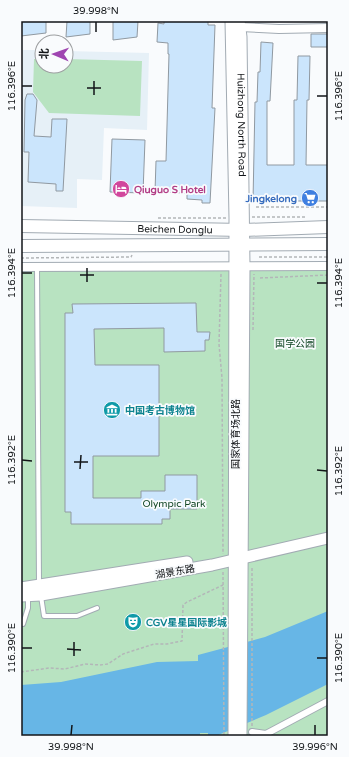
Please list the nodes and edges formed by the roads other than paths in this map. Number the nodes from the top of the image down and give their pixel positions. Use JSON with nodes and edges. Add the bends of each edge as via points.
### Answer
{"nodes":[{"id":1,"x":237,"y":23,"type":"edge"},
{"id":2,"x":328,"y":28,"type":"edge"},
{"id":3,"x":239,"y":224,"type":"junction"},
{"id":4,"x":21,"y":226,"type":"edge"},
{"id":5,"x":328,"y":227,"type":"edge"},
{"id":6,"x":238,"y":244,"type":"junction"},
{"id":7,"x":328,"y":244,"type":"edge"},
{"id":8,"x":21,"y":246,"type":"edge"},
{"id":9,"x":239,"y":266,"type":"junction"},
{"id":10,"x":328,"y":266,"type":"edge"},
{"id":11,"x":21,"y":267,"type":"edge"},
{"id":12,"x":37,"y":267,"type":"junction"},
{"id":13,"x":328,"y":532,"type":"edge"},
{"id":14,"x":328,"y":538,"type":"edge"},
{"id":15,"x":238,"y":556,"type":"junction"},
{"id":16,"x":40,"y":590,"type":"junction"},
{"id":17,"x":23,"y":593,"type":"edge"},
{"id":18,"x":97,"y":608,"type":"dead end"},
{"id":19,"x":23,"y":624,"type":"dead end"},
{"id":20,"x":328,"y":701,"type":"edge"},
{"id":21,"x":239,"y":734,"type":"edge"}],
"edges":[{"from":1,"to":2,"type":"street"},
{"from":1,"to":3,"type":"street","name":"Huizhong North Road"},
{"from":3,"to":4,"type":"main road","name":"Beichen Donglu"},
{"from":3,"to":5,"type":"main road","name":"Beichen Donglu"},
{"from":3,"to":6,"type":"street","name":"国家体育场北路"},
{"from":6,"to":7,"type":"main road","name":"Beichen Donglu"},
{"from":6,"to":8,"type":"main road","name":"Beichen Donglu"},
{"from":6,"to":9,"type":"street","name":"国家体育场北路"},
{"from":9,"to":10,"type":"street"},
{"from":9,"to":12,"type":"street"},
{"from":9,"to":15,"type":"street","name":"国家体育场北路"},
{"from":11,"to":12,"type":"street"},
{"from":12,"to":16,"type":"lane"},
{"from":13,"to":15,"type":"street","name":"湖景东路"},
{"from":14,"to":15,"type":"street","name":"湖景东路"},
{"from":15,"to":16,"type":"street","name":"湖景东路"},
{"from":15,"to":21,"type":"street","name":"国家体育场北路","via":[[243,637]]},
{"from":16,"to":17,"type":"street","name":"湖景东路"},
{"from":16,"to":18,"type":"lane","via":[[44,616],[77,616]]},
{"from":17,"to":19,"type":"lane","via":[[28,608]]},
{"from":20,"to":21,"type":"street","via":[[266,734]]}]}
